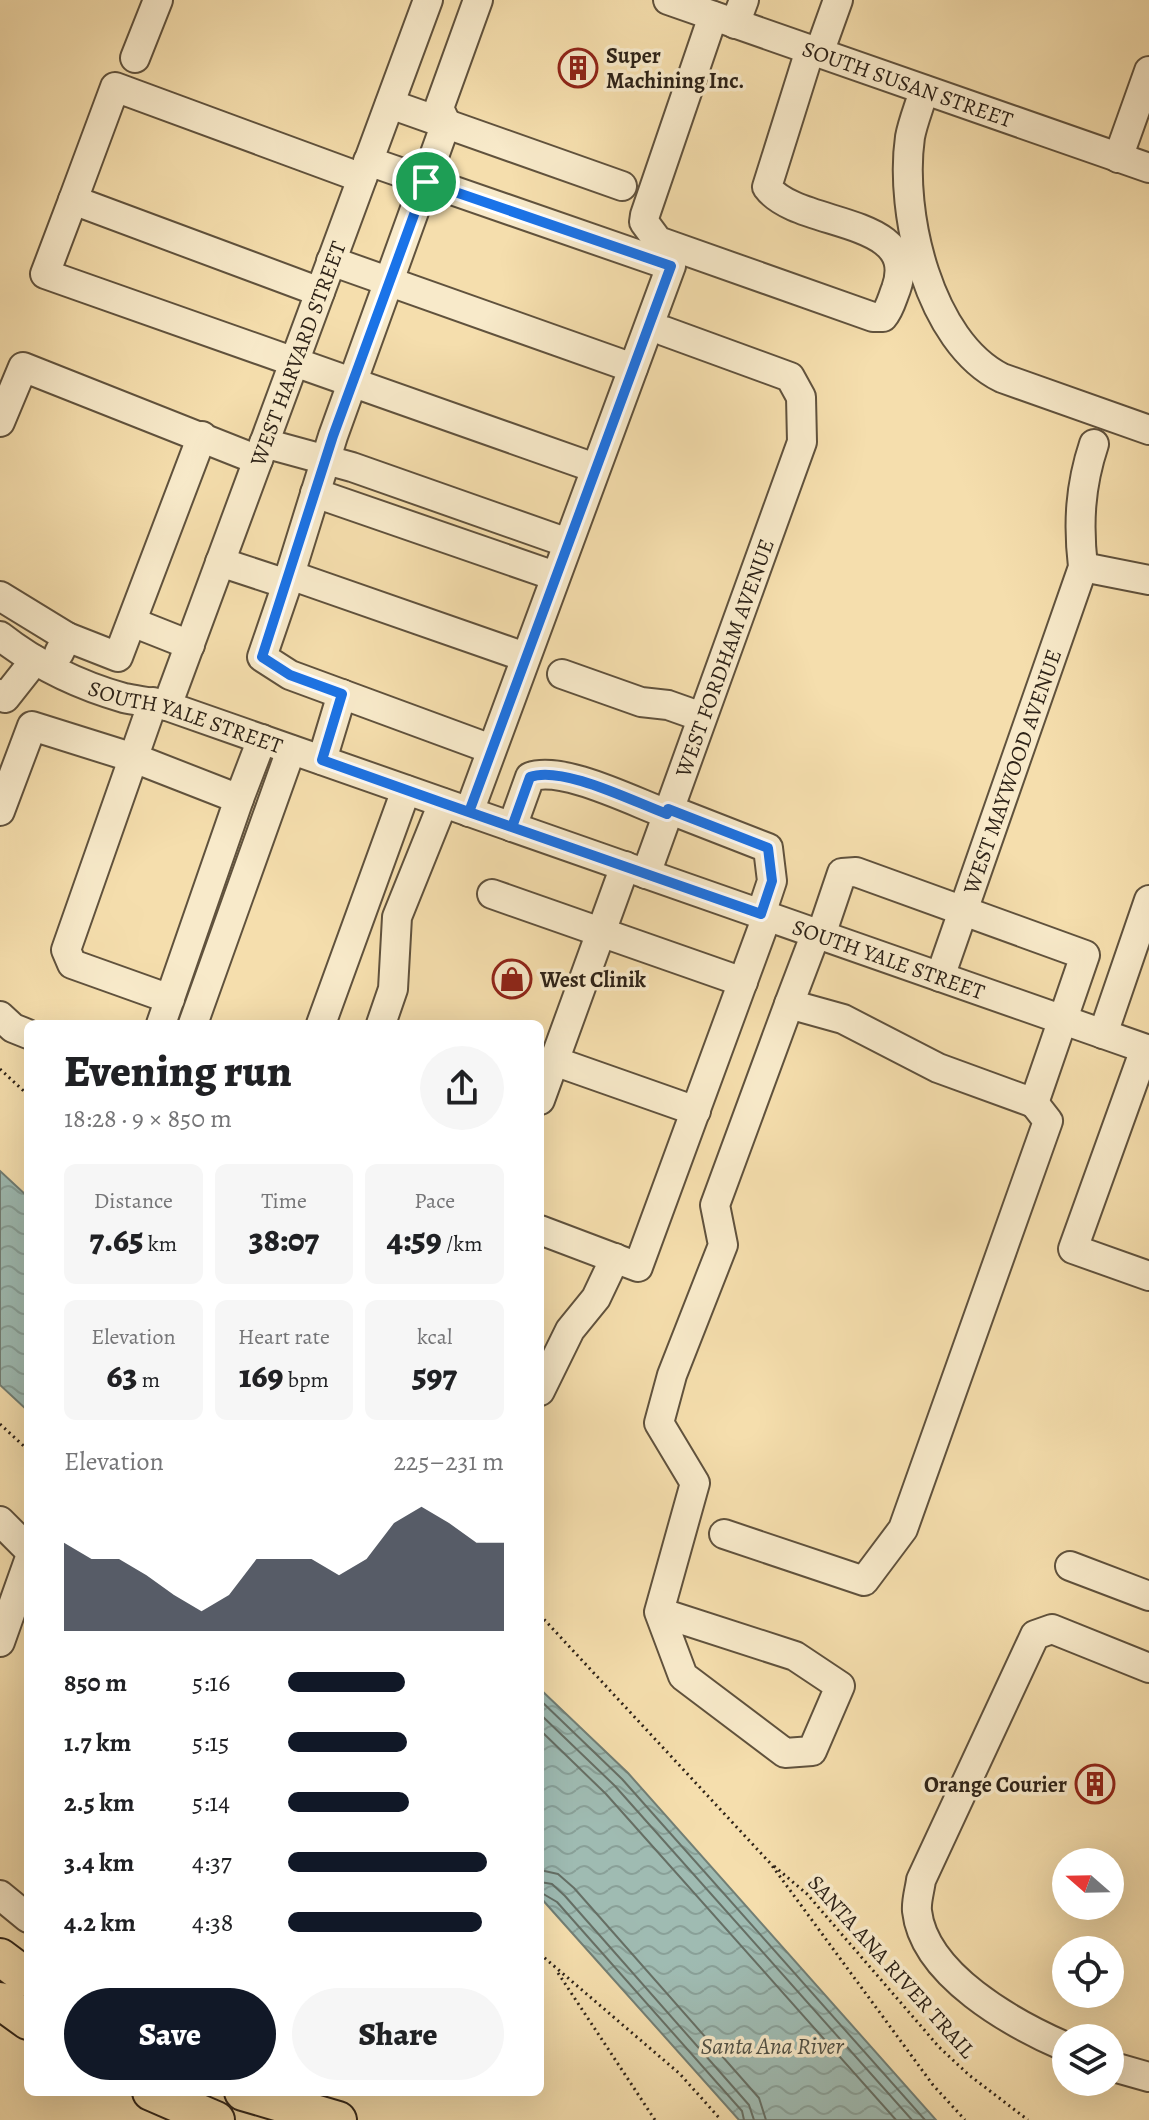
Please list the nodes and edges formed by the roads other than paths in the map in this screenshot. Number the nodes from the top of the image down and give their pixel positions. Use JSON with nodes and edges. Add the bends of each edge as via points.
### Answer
{"nodes":[{"id":1,"x":158,"y":0,"type":"edge"},
{"id":2,"x":428,"y":0,"type":"edge"},
{"id":3,"x":478,"y":0,"type":"edge"},
{"id":4,"x":838,"y":0,"type":"edge"},
{"id":5,"x":680,"y":2,"type":"edge"},
{"id":6,"x":731,"y":13,"type":"edge"},
{"id":7,"x":814,"y":51,"type":"junction"},
{"id":8,"x":135,"y":58,"type":"dead end"},
{"id":9,"x":1149,"y":71,"type":"edge"},
{"id":10,"x":924,"y":90,"type":"junction"},
{"id":11,"x":390,"y":104,"type":"junction"},
{"id":12,"x":446,"y":123,"type":"junction"},
{"id":13,"x":1118,"y":158,"type":"junction"},
{"id":14,"x":1149,"y":168,"type":"edge"},
{"id":15,"x":365,"y":170,"type":"junction"},
{"id":16,"x":426,"y":182,"type":"junction"},
{"id":17,"x":622,"y":186,"type":"dead end"},
{"id":18,"x":73,"y":200,"type":"junction"},
{"id":19,"x":331,"y":261,"type":"junction"},
{"id":20,"x":389,"y":282,"type":"junction"},
{"id":21,"x":320,"y":292,"type":"junction"},
{"id":22,"x":664,"y":331,"type":"dead end"},
{"id":23,"x":294,"y":363,"type":"junction"},
{"id":24,"x":633,"y":368,"type":"junction"},
{"id":25,"x":353,"y":382,"type":"junction"},
{"id":26,"x":0,"y":422,"type":"edge"},
{"id":27,"x":1149,"y":430,"type":"edge"},
{"id":28,"x":202,"y":436,"type":"junction"},
{"id":29,"x":1094,"y":444,"type":"dead end"},
{"id":30,"x":261,"y":452,"type":"junction"},
{"id":31,"x":325,"y":463,"type":"junction"},
{"id":32,"x":595,"y":468,"type":"junction"},
{"id":33,"x":315,"y":493,"type":"junction"},
{"id":34,"x":568,"y":543,"type":"junction"},
{"id":35,"x":220,"y":562,"type":"junction"},
{"id":36,"x":1083,"y":567,"type":"junction"},
{"id":37,"x":555,"y":576,"type":"junction"},
{"id":38,"x":288,"y":580,"type":"junction"},
{"id":39,"x":1149,"y":580,"type":"edge"},
{"id":40,"x":0,"y":596,"type":"edge"},
{"id":41,"x":132,"y":622,"type":"junction"},
{"id":42,"x":0,"y":636,"type":"edge"},
{"id":43,"x":67,"y":637,"type":"junction"},
{"id":44,"x":190,"y":645,"type":"junction"},
{"id":45,"x":525,"y":657,"type":"junction"},
{"id":46,"x":43,"y":665,"type":"junction"},
{"id":47,"x":562,"y":674,"type":"dead end"},
{"id":48,"x":0,"y":694,"type":"edge"},
{"id":49,"x":342,"y":694,"type":"junction"},
{"id":50,"x":160,"y":704,"type":"junction"},
{"id":51,"x":702,"y":717,"type":"junction"},
{"id":52,"x":262,"y":739,"type":"junction"},
{"id":53,"x":491,"y":749,"type":"junction"},
{"id":54,"x":291,"y":750,"type":"junction"},
{"id":55,"x":134,"y":758,"type":"junction"},
{"id":56,"x":322,"y":760,"type":"junction"},
{"id":57,"x":406,"y":790,"type":"junction"},
{"id":58,"x":239,"y":799,"type":"junction"},
{"id":59,"x":456,"y":807,"type":"junction"},
{"id":60,"x":0,"y":811,"type":"edge"},
{"id":61,"x":668,"y":811,"type":"junction"},
{"id":62,"x":512,"y":827,"type":"junction"},
{"id":63,"x":635,"y":870,"type":"junction"},
{"id":64,"x":492,"y":894,"type":"dead end"},
{"id":65,"x":1149,"y":900,"type":"edge"},
{"id":66,"x":962,"y":911,"type":"junction"},
{"id":67,"x":764,"y":915,"type":"junction"},
{"id":68,"x":600,"y":931,"type":"junction"},
{"id":69,"x":818,"y":934,"type":"junction"},
{"id":70,"x":1138,"y":968,"type":"edge"},
{"id":71,"x":940,"y":977,"type":"junction"},
{"id":72,"x":743,"y":982,"type":"junction"},
{"id":73,"x":789,"y":1004,"type":"junction"},
{"id":74,"x":166,"y":1012,"type":"edge"},
{"id":75,"x":0,"y":1016,"type":"edge"},
{"id":76,"x":194,"y":1020,"type":"edge"},
{"id":77,"x":322,"y":1020,"type":"edge"},
{"id":78,"x":382,"y":1020,"type":"edge"},
{"id":79,"x":1064,"y":1020,"type":"junction"},
{"id":80,"x":24,"y":1032,"type":"edge"},
{"id":81,"x":1103,"y":1034,"type":"junction"},
{"id":82,"x":1147,"y":1050,"type":"edge"},
{"id":83,"x":554,"y":1061,"type":"junction"},
{"id":84,"x":544,"y":1089,"type":"edge"},
{"id":85,"x":1034,"y":1103,"type":"junction"},
{"id":86,"x":696,"y":1111,"type":"junction"},
{"id":87,"x":544,"y":1231,"type":"edge"},
{"id":88,"x":615,"y":1258,"type":"junction"},
{"id":89,"x":1149,"y":1276,"type":"edge"},
{"id":90,"x":544,"y":1383,"type":"edge"},
{"id":91,"x":0,"y":1521,"type":"edge"},
{"id":92,"x":724,"y":1534,"type":"dead end"},
{"id":93,"x":24,"y":1545,"type":"edge"},
{"id":94,"x":1070,"y":1566,"type":"dead end"},
{"id":95,"x":24,"y":1574,"type":"edge"},
{"id":96,"x":1149,"y":1596,"type":"edge"},
{"id":97,"x":659,"y":1612,"type":"junction"},
{"id":98,"x":0,"y":1642,"type":"edge"},
{"id":99,"x":1149,"y":1668,"type":"edge"},
{"id":100,"x":0,"y":1895,"type":"edge"},
{"id":101,"x":24,"y":1915,"type":"edge"},
{"id":102,"x":0,"y":1957,"type":"edge"},
{"id":103,"x":24,"y":1975,"type":"edge"},
{"id":104,"x":0,"y":2001,"type":"edge"},
{"id":105,"x":24,"y":2018,"type":"edge"},
{"id":106,"x":1052,"y":2040,"type":"edge"},
{"id":107,"x":1124,"y":2070,"type":"edge"},
{"id":108,"x":1149,"y":2077,"type":"edge"},
{"id":109,"x":160,"y":2096,"type":"edge"},
{"id":110,"x":257,"y":2096,"type":"edge"},
{"id":111,"x":216,"y":2120,"type":"edge"},
{"id":112,"x":338,"y":2120,"type":"edge"}],
"edges":[{"from":1,"to":8,"type":"street"},
{"from":2,"to":11,"type":"street","name":"WEST HARVARD STREET"},
{"from":3,"to":12,"type":"street","via":[[439,108]]},
{"from":4,"to":7,"type":"street"},
{"from":5,"to":6,"type":"street","name":"SOUTH SUSAN STREET"},
{"from":6,"to":7,"type":"street","name":"SOUTH SUSAN STREET"},
{"from":6,"to":7,"type":"street","via":[[645,215],[650,233],[658,241],[883,317],[902,274],[887,240],[783,202],[767,187]]},
{"from":7,"to":10,"type":"street","name":"SOUTH SUSAN STREET"},
{"from":9,"to":13,"type":"street"},
{"from":10,"to":13,"type":"street","name":"SOUTH SUSAN STREET"},
{"from":10,"to":27,"type":"street","via":[[910,136],[908,183],[916,241],[935,302],[964,346],[981,368],[1002,378]]},
{"from":11,"to":12,"type":"street"},
{"from":11,"to":15,"type":"street","name":"WEST HARVARD STREET"},
{"from":12,"to":16,"type":"street"},
{"from":12,"to":17,"type":"street"},
{"from":13,"to":14,"type":"street","name":"SOUTH SUSAN STREET"},
{"from":15,"to":16,"type":"street"},
{"from":15,"to":18,"type":"street","via":[[115,87]]},
{"from":15,"to":19,"type":"street","name":"WEST HARVARD STREET"},
{"from":16,"to":20,"type":"street"},
{"from":16,"to":24,"type":"street","via":[[671,266]]},
{"from":18,"to":21,"type":"street"},
{"from":18,"to":23,"type":"street","via":[[45,274]]},
{"from":19,"to":20,"type":"street"},
{"from":19,"to":21,"type":"street","name":"WEST HARVARD STREET"},
{"from":20,"to":24,"type":"street"},
{"from":20,"to":25,"type":"street"},
{"from":21,"to":23,"type":"street","name":"WEST HARVARD STREET"},
{"from":22,"to":51,"type":"street","name":"WEST FORDHAM AVENUE","via":[[790,377],[801,397],[802,442]]},
{"from":23,"to":25,"type":"street"},
{"from":23,"to":30,"type":"street","name":"WEST HARVARD STREET"},
{"from":24,"to":32,"type":"street"},
{"from":25,"to":31,"type":"street"},
{"from":25,"to":32,"type":"street"},
{"from":26,"to":28,"type":"street","via":[[23,367]]},
{"from":28,"to":30,"type":"street"},
{"from":28,"to":41,"type":"street"},
{"from":29,"to":36,"type":"street","via":[[1083,477],[1078,525]]},
{"from":30,"to":31,"type":"street"},
{"from":30,"to":35,"type":"street","name":"WEST HARVARD STREET"},
{"from":31,"to":33,"type":"street"},
{"from":31,"to":34,"type":"street","via":[[352,467]]},
{"from":32,"to":34,"type":"street"},
{"from":33,"to":37,"type":"street"},
{"from":33,"to":38,"type":"street"},
{"from":34,"to":37,"type":"street"},
{"from":35,"to":38,"type":"street"},
{"from":35,"to":44,"type":"street","name":"WEST HARVARD STREET"},
{"from":36,"to":39,"type":"street"},
{"from":36,"to":66,"type":"street","name":"WEST MAYWOOD AVENUE"},
{"from":37,"to":45,"type":"street"},
{"from":38,"to":45,"type":"street"},
{"from":38,"to":49,"type":"street","via":[[262,657],[290,675]]},
{"from":40,"to":43,"type":"street"},
{"from":41,"to":43,"type":"street","via":[[118,657]]},
{"from":41,"to":44,"type":"street"},
{"from":42,"to":46,"type":"street","name":"SOUTH YALE STREET"},
{"from":43,"to":46,"type":"street"},
{"from":44,"to":50,"type":"street","name":"WEST HARVARD STREET"},
{"from":45,"to":53,"type":"street"},
{"from":46,"to":48,"type":"street","via":[[5,698]]},
{"from":46,"to":50,"type":"street","name":"SOUTH YALE STREET","via":[[73,682]]},
{"from":47,"to":51,"type":"street"},
{"from":49,"to":53,"type":"street"},
{"from":49,"to":56,"type":"street"},
{"from":50,"to":52,"type":"street","name":"SOUTH YALE STREET"},
{"from":50,"to":55,"type":"street","name":"WEST HARVARD STREET"},
{"from":51,"to":61,"type":"street","name":"WEST FORDHAM AVENUE"},
{"from":52,"to":54,"type":"street","name":"SOUTH YALE STREET"},
{"from":52,"to":58,"type":"street"},
{"from":53,"to":59,"type":"street"},
{"from":54,"to":56,"type":"street","name":"SOUTH YALE STREET"},
{"from":54,"to":76,"type":"street"},
{"from":55,"to":58,"type":"street"},
{"from":55,"to":60,"type":"street","via":[[32,726]]},
{"from":55,"to":74,"type":"street","name":"WEST HARVARD STREET","via":[[66,950],[72,964]]},
{"from":56,"to":57,"type":"street","name":"SOUTH YALE STREET"},
{"from":57,"to":59,"type":"street","name":"SOUTH YALE STREET"},
{"from":57,"to":77,"type":"street"},
{"from":58,"to":74,"type":"street"},
{"from":59,"to":62,"type":"street","name":"SOUTH YALE STREET"},
{"from":59,"to":78,"type":"street","via":[[397,917],[393,989]]},
{"from":61,"to":62,"type":"street","via":[[565,776],[541,773],[530,777]]},
{"from":61,"to":63,"type":"street","name":"WEST FORDHAM AVENUE"},
{"from":61,"to":67,"type":"street","via":[[768,848],[772,881]]},
{"from":62,"to":63,"type":"street","name":"SOUTH YALE STREET"},
{"from":63,"to":67,"type":"street","name":"SOUTH YALE STREET"},
{"from":63,"to":68,"type":"street","name":"WEST FORDHAM AVENUE"},
{"from":64,"to":68,"type":"street"},
{"from":65,"to":70,"type":"street"},
{"from":66,"to":69,"type":"street","via":[[856,872],[842,873]]},
{"from":66,"to":71,"type":"street","name":"WEST MAYWOOD AVENUE"},
{"from":66,"to":79,"type":"street","via":[[1085,955]]},
{"from":67,"to":69,"type":"street","name":"SOUTH YALE STREET"},
{"from":67,"to":72,"type":"street"},
{"from":68,"to":72,"type":"street"},
{"from":68,"to":83,"type":"street","name":"WEST FORDHAM AVENUE"},
{"from":69,"to":71,"type":"street","name":"SOUTH YALE STREET"},
{"from":69,"to":73,"type":"street"},
{"from":70,"to":81,"type":"street"},
{"from":71,"to":79,"type":"street","name":"SOUTH YALE STREET"},
{"from":72,"to":86,"type":"street"},
{"from":73,"to":85,"type":"street","via":[[843,1019],[938,1068]]},
{"from":73,"to":97,"type":"street","via":[[715,1205],[723,1245],[672,1375],[659,1423],[695,1483]]},
{"from":75,"to":80,"type":"street"},
{"from":79,"to":81,"type":"street","name":"SOUTH YALE STREET"},
{"from":79,"to":85,"type":"street"},
{"from":81,"to":82,"type":"street","name":"SOUTH YALE STREET"},
{"from":82,"to":89,"type":"street","via":[[1073,1249]]},
{"from":83,"to":84,"type":"street","name":"WEST FORDHAM AVENUE"},
{"from":83,"to":86,"type":"street"},
{"from":85,"to":92,"type":"street","via":[[1048,1121],[903,1529],[864,1581]]},
{"from":86,"to":88,"type":"street","via":[[638,1267]]},
{"from":87,"to":88,"type":"street"},
{"from":88,"to":90,"type":"street"},
{"from":91,"to":93,"type":"street"},
{"from":94,"to":96,"type":"street"},
{"from":95,"to":98,"type":"street"},
{"from":97,"to":97,"type":"street","via":[[683,1676],[785,1753],[812,1751],[840,1686],[795,1656]]},
{"from":99,"to":106,"type":"street","via":[[1052,1629],[1035,1635],[921,1880],[917,1910],[931,1950],[989,2007]]},
{"from":100,"to":101,"type":"street"},
{"from":102,"to":103,"type":"main road"},
{"from":104,"to":105,"type":"main road"},
{"from":107,"to":108,"type":"street"},
{"from":109,"to":111,"type":"main road"},
{"from":110,"to":112,"type":"main road"}]}
